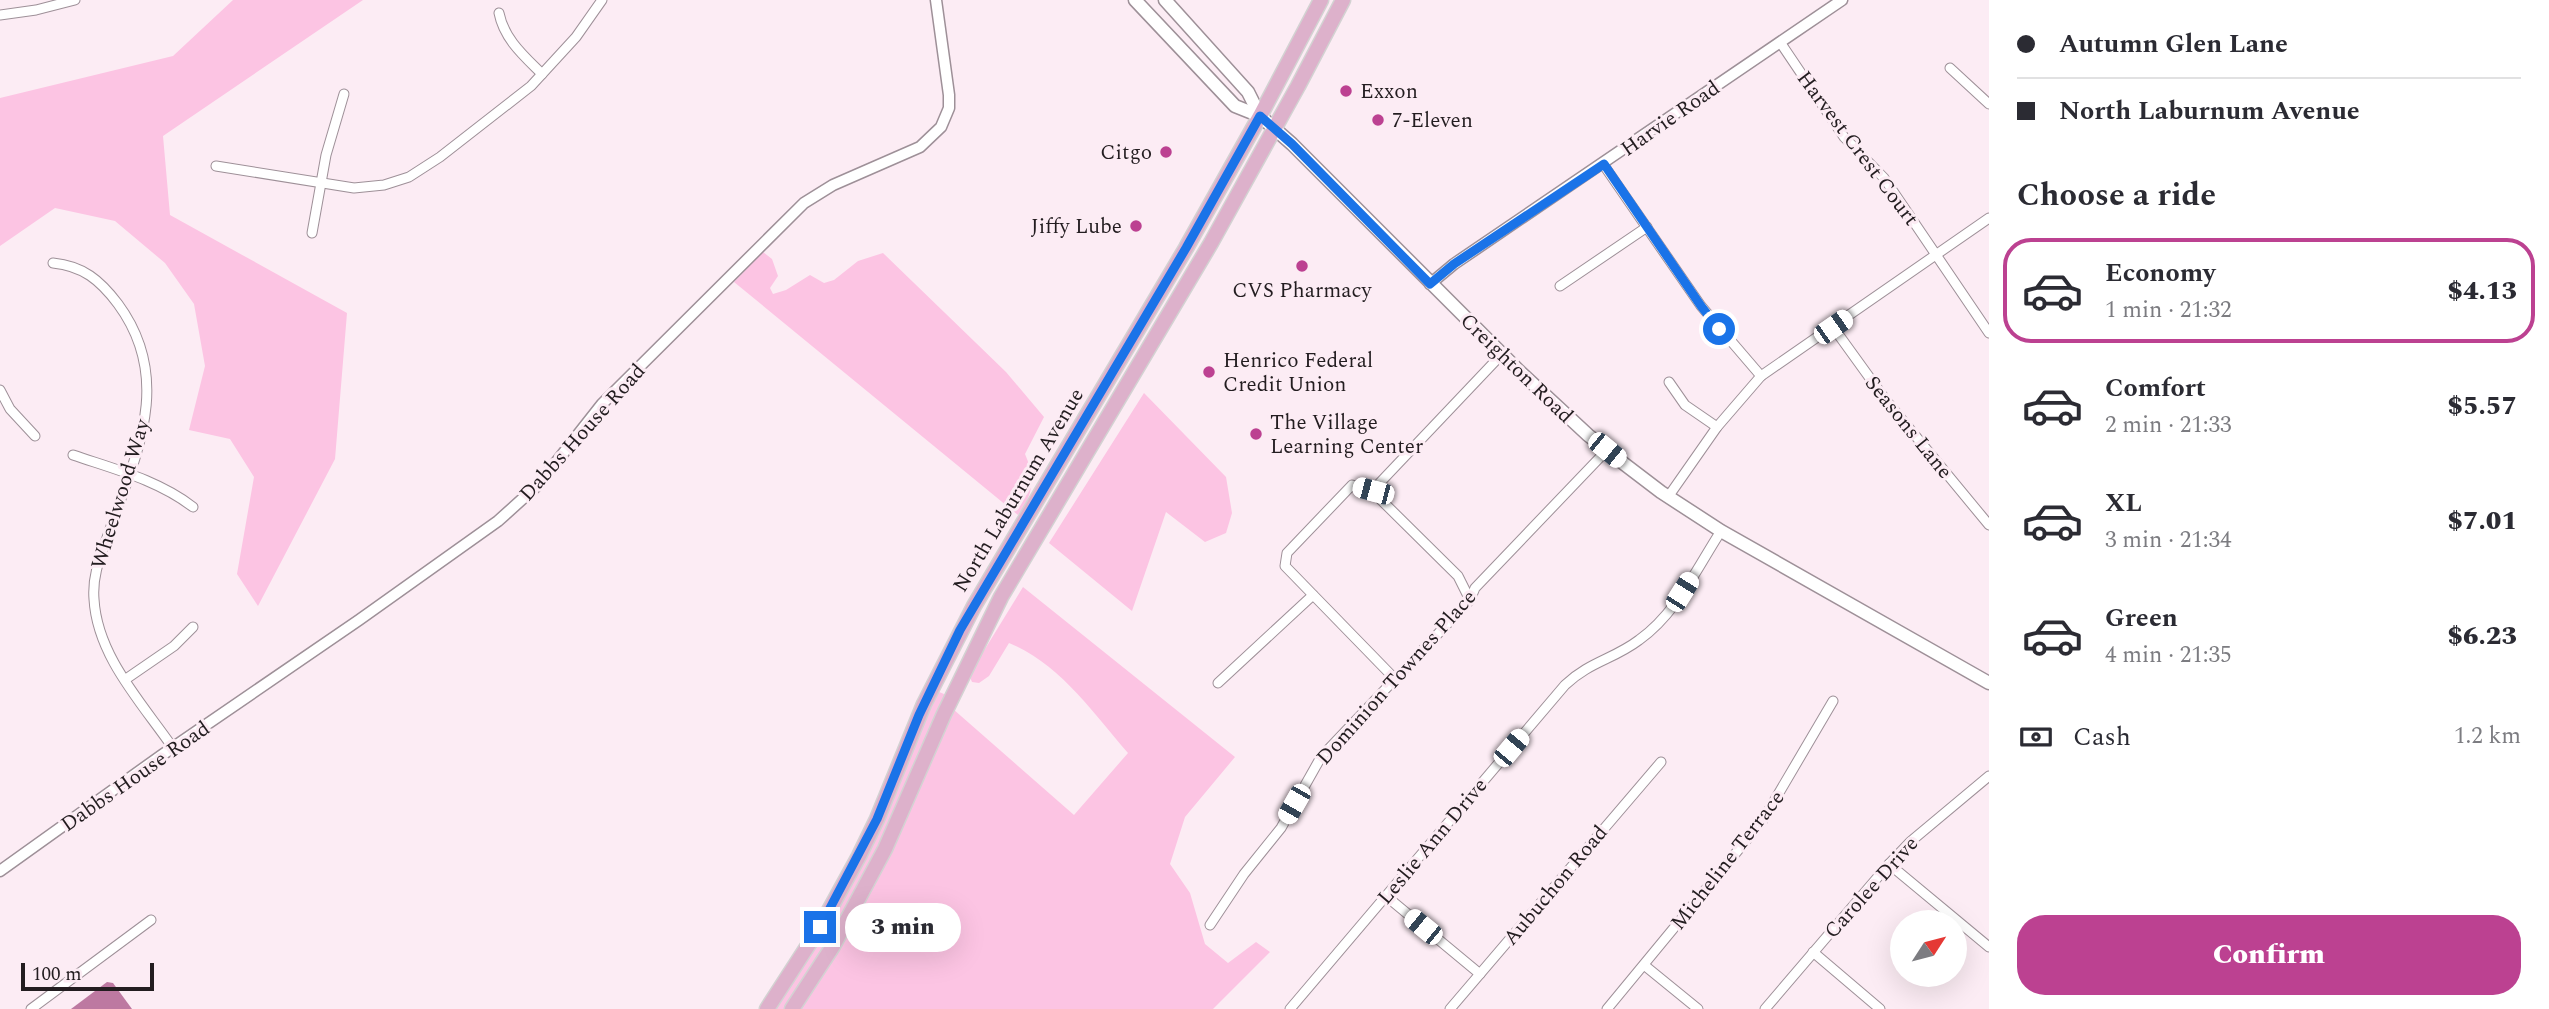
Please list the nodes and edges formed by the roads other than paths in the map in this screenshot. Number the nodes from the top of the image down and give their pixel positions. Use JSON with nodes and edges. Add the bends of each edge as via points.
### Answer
{"nodes":[{"id":1,"x":75,"y":0,"type":"edge"},
{"id":2,"x":602,"y":0,"type":"edge"},
{"id":3,"x":936,"y":0,"type":"edge"},
{"id":4,"x":1135,"y":0,"type":"edge"},
{"id":5,"x":1165,"y":0,"type":"edge"},
{"id":6,"x":1321,"y":0,"type":"edge"},
{"id":7,"x":1343,"y":0,"type":"edge"},
{"id":8,"x":1842,"y":0,"type":"edge"},
{"id":9,"x":499,"y":13,"type":"dead end"},
{"id":10,"x":0,"y":15,"type":"edge"},
{"id":11,"x":1780,"y":42,"type":"junction"},
{"id":12,"x":1950,"y":68,"type":"dead end"},
{"id":13,"x":542,"y":74,"type":"junction"},
{"id":14,"x":344,"y":94,"type":"dead end"},
{"id":15,"x":1989,"y":104,"type":"edge"},
{"id":16,"x":1260,"y":116,"type":"junction"},
{"id":17,"x":1275,"y":129,"type":"junction"},
{"id":18,"x":1604,"y":164,"type":"junction"},
{"id":19,"x":216,"y":166,"type":"dead end"},
{"id":20,"x":321,"y":183,"type":"junction"},
{"id":21,"x":1989,"y":218,"type":"edge"},
{"id":22,"x":1647,"y":226,"type":"junction"},
{"id":23,"x":312,"y":233,"type":"dead end"},
{"id":24,"x":1935,"y":255,"type":"junction"},
{"id":25,"x":53,"y":263,"type":"dead end"},
{"id":26,"x":1430,"y":284,"type":"junction"},
{"id":27,"x":1560,"y":285,"type":"dead end"},
{"id":28,"x":1833,"y":327,"type":"junction"},
{"id":29,"x":1989,"y":333,"type":"edge"},
{"id":30,"x":1502,"y":354,"type":"junction"},
{"id":31,"x":1761,"y":376,"type":"junction"},
{"id":32,"x":1669,"y":382,"type":"dead end"},
{"id":33,"x":0,"y":390,"type":"edge"},
{"id":34,"x":8,"y":407,"type":"junction"},
{"id":35,"x":0,"y":415,"type":"edge"},
{"id":36,"x":1717,"y":427,"type":"junction"},
{"id":37,"x":35,"y":436,"type":"dead end"},
{"id":38,"x":1607,"y":450,"type":"junction"},
{"id":39,"x":73,"y":455,"type":"dead end"},
{"id":40,"x":129,"y":474,"type":"junction"},
{"id":41,"x":1373,"y":491,"type":"junction"},
{"id":42,"x":1668,"y":496,"type":"junction"},
{"id":43,"x":193,"y":507,"type":"dead end"},
{"id":44,"x":1989,"y":525,"type":"edge"},
{"id":45,"x":1721,"y":531,"type":"junction"},
{"id":46,"x":1313,"y":595,"type":"junction"},
{"id":47,"x":1470,"y":600,"type":"junction"},
{"id":48,"x":193,"y":627,"type":"dead end"},
{"id":49,"x":125,"y":679,"type":"junction"},
{"id":50,"x":1395,"y":679,"type":"junction"},
{"id":51,"x":1218,"y":683,"type":"dead end"},
{"id":52,"x":1989,"y":683,"type":"edge"},
{"id":53,"x":1833,"y":701,"type":"dead end"},
{"id":54,"x":173,"y":748,"type":"junction"},
{"id":55,"x":1661,"y":762,"type":"dead end"},
{"id":56,"x":1989,"y":776,"type":"edge"},
{"id":57,"x":1889,"y":864,"type":"junction"},
{"id":58,"x":0,"y":871,"type":"edge"},
{"id":59,"x":1386,"y":896,"type":"junction"},
{"id":60,"x":151,"y":920,"type":"dead end"},
{"id":61,"x":1210,"y":925,"type":"dead end"},
{"id":62,"x":1989,"y":947,"type":"edge"},
{"id":63,"x":1813,"y":952,"type":"junction"},
{"id":64,"x":1644,"y":965,"type":"junction"},
{"id":65,"x":1480,"y":974,"type":"junction"},
{"id":66,"x":31,"y":1009,"type":"edge"},
{"id":67,"x":767,"y":1009,"type":"edge"},
{"id":68,"x":792,"y":1009,"type":"edge"},
{"id":69,"x":1290,"y":1009,"type":"edge"},
{"id":70,"x":1450,"y":1009,"type":"edge"},
{"id":71,"x":1606,"y":1009,"type":"edge"},
{"id":72,"x":1698,"y":1009,"type":"edge"},
{"id":73,"x":1765,"y":1009,"type":"edge"},
{"id":74,"x":1880,"y":1009,"type":"edge"}],
"edges":[{"from":1,"to":10,"type":"street"},
{"from":2,"to":13,"type":"street"},
{"from":3,"to":54,"type":"street","name":"Dabbs House Road","via":[[949,108],[941,127],[920,148],[833,185],[804,203],[602,404],[523,500],[428,572]]},
{"from":4,"to":16,"type":"main road","name":"Creighton Road","via":[[1235,106]]},
{"from":5,"to":16,"type":"main road","name":"Creighton Road","via":[[1248,92]]},
{"from":6,"to":16,"type":"main road","name":"North Laburnum Avenue"},
{"from":7,"to":17,"type":"main road","name":"North Laburnum Avenue"},
{"from":8,"to":11,"type":"street","name":"Harvie Road"},
{"from":9,"to":13,"type":"street","via":[[510,40]]},
{"from":11,"to":18,"type":"street","name":"Harvie Road"},
{"from":11,"to":24,"type":"street","name":"Harvest Crest Court","via":[[1844,137],[1884,178]]},
{"from":12,"to":15,"type":"street"},
{"from":13,"to":20,"type":"street","via":[[409,177],[363,188]]},
{"from":14,"to":20,"type":"street"},
{"from":16,"to":17,"type":"main road","name":"Creighton Road"},
{"from":16,"to":67,"type":"main road","name":"North Laburnum Avenue","via":[[974,606],[924,704],[859,856]]},
{"from":17,"to":26,"type":"main road","name":"Creighton Road"},
{"from":17,"to":68,"type":"main road","name":"North Laburnum Avenue","via":[[1001,597],[885,849],[833,946]]},
{"from":18,"to":22,"type":"street"},
{"from":18,"to":26,"type":"street","name":"Harvie Road"},
{"from":19,"to":20,"type":"street"},
{"from":20,"to":23,"type":"street"},
{"from":21,"to":24,"type":"street"},
{"from":22,"to":27,"type":"street"},
{"from":22,"to":31,"type":"street","via":[[1701,306]]},
{"from":24,"to":28,"type":"street"},
{"from":24,"to":29,"type":"street","name":"Harvest Crest Court"},
{"from":25,"to":40,"type":"street","name":"Wheelwood Way","via":[[77,267],[93,276],[121,309],[135,335],[147,397],[144,428]]},
{"from":26,"to":30,"type":"main road","name":"Creighton Road"},
{"from":28,"to":31,"type":"street"},
{"from":28,"to":44,"type":"street","name":"Seasons Lane","via":[[1885,399]]},
{"from":30,"to":38,"type":"main road","name":"Creighton Road"},
{"from":30,"to":41,"type":"street"},
{"from":31,"to":36,"type":"street"},
{"from":32,"to":36,"type":"street","via":[[1685,405]]},
{"from":33,"to":34,"type":"street"},
{"from":34,"to":35,"type":"street"},
{"from":34,"to":37,"type":"street"},
{"from":36,"to":42,"type":"street"},
{"from":38,"to":42,"type":"main road","name":"Creighton Road"},
{"from":38,"to":47,"type":"street","name":"Dominion Townes Place","via":[[1475,588]]},
{"from":39,"to":40,"type":"street"},
{"from":40,"to":43,"type":"street","via":[[172,492]]},
{"from":40,"to":49,"type":"street","name":"Wheelwood Way","via":[[99,558],[93,596],[103,643]]},
{"from":41,"to":46,"type":"street","via":[[1353,485],[1287,553],[1285,566]]},
{"from":41,"to":47,"type":"street","via":[[1458,576]]},
{"from":42,"to":45,"type":"main road","name":"Creighton Road"},
{"from":45,"to":52,"type":"main road","name":"Creighton Road"},
{"from":45,"to":59,"type":"street","name":"Leslie Ann Drive","via":[[1669,612],[1630,646],[1585,668],[1565,685]]},
{"from":46,"to":50,"type":"street"},
{"from":46,"to":51,"type":"street"},
{"from":47,"to":50,"type":"street","name":"Dominion Townes Place"},
{"from":48,"to":49,"type":"street","via":[[174,646]]},
{"from":49,"to":54,"type":"street","name":"Wheelwood Way"},
{"from":50,"to":61,"type":"street","name":"Dominion Townes Place","via":[[1321,757],[1281,828]]},
{"from":53,"to":64,"type":"street","name":"Micheline Terrace","via":[[1763,821]]},
{"from":54,"to":58,"type":"street","name":"Dabbs House Road"},
{"from":55,"to":65,"type":"street","name":"Aubuchon Road"},
{"from":56,"to":57,"type":"street","name":"Carolee Drive"},
{"from":57,"to":62,"type":"street"},
{"from":57,"to":63,"type":"street","name":"Carolee Drive"},
{"from":59,"to":65,"type":"street"},
{"from":59,"to":69,"type":"street","name":"Leslie Ann Drive"},
{"from":60,"to":66,"type":"street"},
{"from":63,"to":73,"type":"street","name":"Carolee Drive"},
{"from":63,"to":74,"type":"street"},
{"from":64,"to":71,"type":"street","name":"Micheline Terrace"},
{"from":64,"to":72,"type":"street"},
{"from":65,"to":70,"type":"street","name":"Aubuchon Road"}]}
